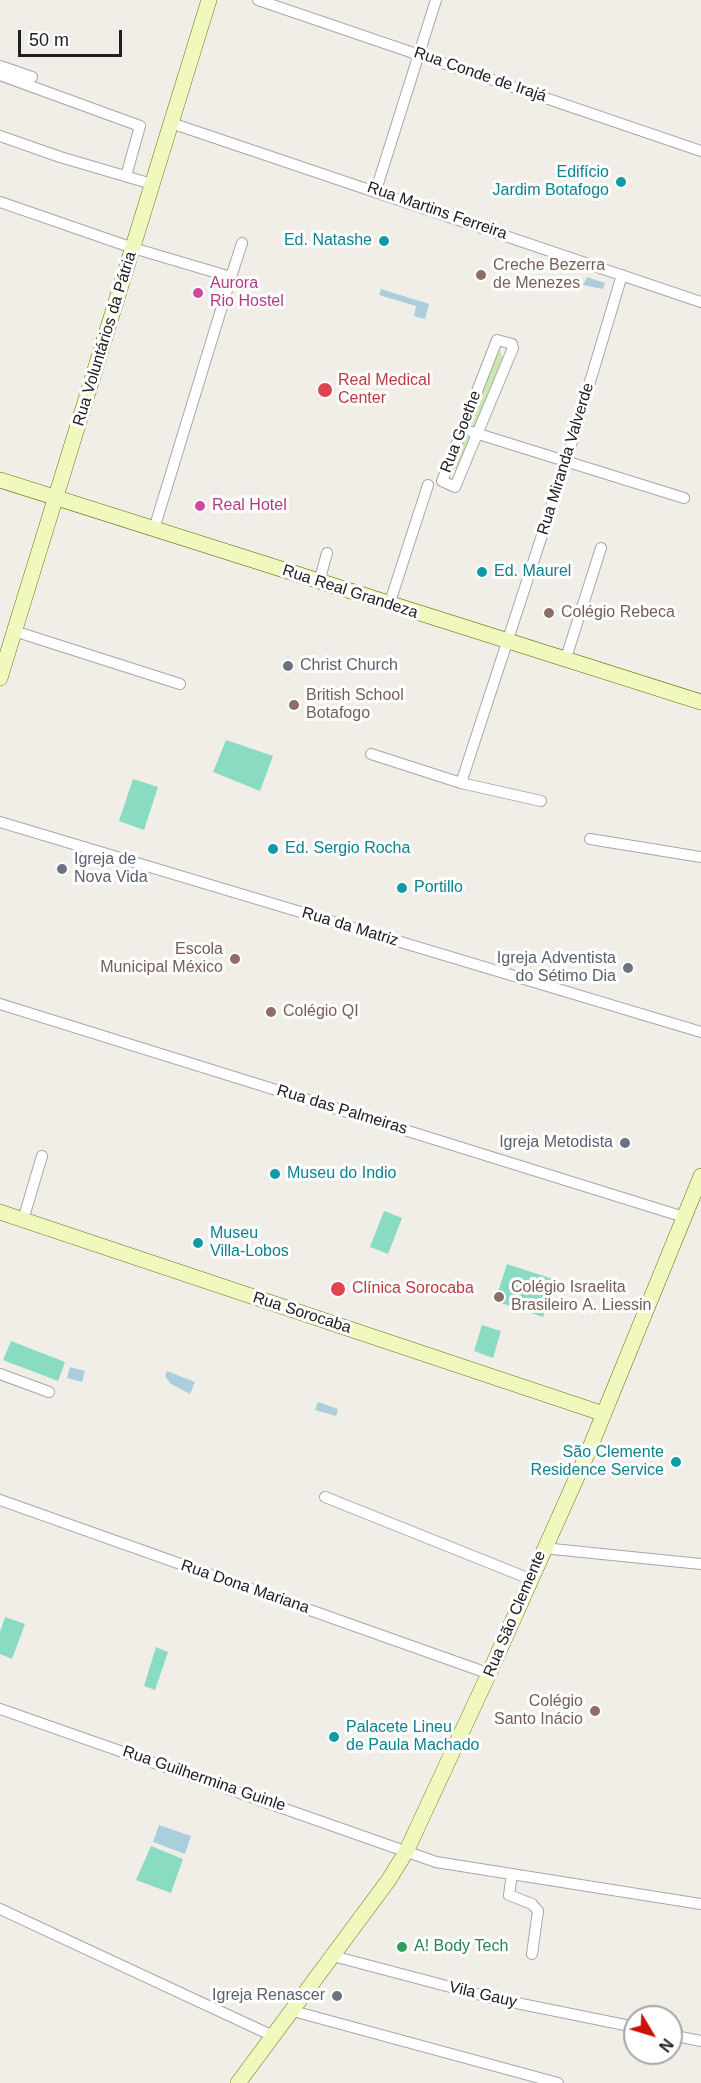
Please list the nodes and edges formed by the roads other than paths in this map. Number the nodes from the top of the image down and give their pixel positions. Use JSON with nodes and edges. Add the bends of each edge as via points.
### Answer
{"nodes":[{"id":1,"x":209,"y":0,"type":"edge"},
{"id":2,"x":258,"y":0,"type":"edge"},
{"id":3,"x":436,"y":0,"type":"edge"},
{"id":4,"x":419,"y":53,"type":"junction"},
{"id":5,"x":0,"y":66,"type":"edge"},
{"id":6,"x":0,"y":75,"type":"edge"},
{"id":7,"x":32,"y":77,"type":"dead end"},
{"id":8,"x":171,"y":123,"type":"junction"},
{"id":9,"x":0,"y":136,"type":"edge"},
{"id":10,"x":701,"y":151,"type":"edge"},
{"id":11,"x":126,"y":176,"type":"junction"},
{"id":12,"x":152,"y":183,"type":"junction"},
{"id":13,"x":376,"y":190,"type":"junction"},
{"id":14,"x":0,"y":202,"type":"edge"},
{"id":15,"x":242,"y":243,"type":"dead end"},
{"id":16,"x":133,"y":248,"type":"junction"},
{"id":17,"x":622,"y":275,"type":"junction"},
{"id":18,"x":231,"y":277,"type":"junction"},
{"id":19,"x":701,"y":302,"type":"edge"},
{"id":20,"x":462,"y":429,"type":"junction"},
{"id":21,"x":478,"y":435,"type":"junction"},
{"id":22,"x":566,"y":462,"type":"junction"},
{"id":23,"x":0,"y":480,"type":"edge"},
{"id":24,"x":428,"y":485,"type":"dead end"},
{"id":25,"x":56,"y":498,"type":"junction"},
{"id":26,"x":684,"y":498,"type":"dead end"},
{"id":27,"x":154,"y":529,"type":"junction"},
{"id":28,"x":601,"y":548,"type":"dead end"},
{"id":29,"x":327,"y":554,"type":"dead end"},
{"id":30,"x":319,"y":582,"type":"junction"},
{"id":31,"x":389,"y":605,"type":"junction"},
{"id":32,"x":14,"y":631,"type":"junction"},
{"id":33,"x":508,"y":643,"type":"junction"},
{"id":34,"x":566,"y":661,"type":"junction"},
{"id":35,"x":0,"y":678,"type":"edge"},
{"id":36,"x":180,"y":684,"type":"dead end"},
{"id":37,"x":701,"y":702,"type":"edge"},
{"id":38,"x":371,"y":754,"type":"dead end"},
{"id":39,"x":460,"y":783,"type":"junction"},
{"id":40,"x":541,"y":801,"type":"dead end"},
{"id":41,"x":0,"y":822,"type":"edge"},
{"id":42,"x":590,"y":839,"type":"dead end"},
{"id":43,"x":701,"y":856,"type":"edge"},
{"id":44,"x":0,"y":1004,"type":"edge"},
{"id":45,"x":701,"y":1032,"type":"edge"},
{"id":46,"x":42,"y":1156,"type":"dead end"},
{"id":47,"x":701,"y":1176,"type":"edge"},
{"id":48,"x":0,"y":1212,"type":"edge"},
{"id":49,"x":684,"y":1217,"type":"junction"},
{"id":50,"x":23,"y":1220,"type":"junction"},
{"id":51,"x":0,"y":1374,"type":"edge"},
{"id":52,"x":49,"y":1392,"type":"dead end"},
{"id":53,"x":604,"y":1414,"type":"junction"},
{"id":54,"x":325,"y":1497,"type":"dead end"},
{"id":55,"x":0,"y":1500,"type":"edge"},
{"id":56,"x":543,"y":1548,"type":"junction"},
{"id":57,"x":701,"y":1564,"type":"edge"},
{"id":58,"x":530,"y":1579,"type":"junction"},
{"id":59,"x":490,"y":1674,"type":"junction"},
{"id":60,"x":0,"y":1708,"type":"edge"},
{"id":61,"x":406,"y":1852,"type":"junction"},
{"id":62,"x":512,"y":1874,"type":"junction"},
{"id":63,"x":701,"y":1904,"type":"edge"},
{"id":64,"x":0,"y":1909,"type":"edge"},
{"id":65,"x":532,"y":1954,"type":"dead end"},
{"id":66,"x":333,"y":1956,"type":"junction"},
{"id":67,"x":293,"y":2011,"type":"junction"},
{"id":68,"x":623,"y":2025,"type":"edge"},
{"id":69,"x":273,"y":2036,"type":"junction"},
{"id":70,"x":683,"y":2037,"type":"edge"},
{"id":71,"x":701,"y":2041,"type":"edge"},
{"id":72,"x":238,"y":2083,"type":"edge"},
{"id":73,"x":558,"y":2083,"type":"edge"}],
"edges":[{"from":1,"to":8,"type":"main road","name":"Rua Voluntários da Pátria"},
{"from":2,"to":4,"type":"street","name":"Rua Conde de Irajá"},
{"from":3,"to":4,"type":"street"},
{"from":4,"to":10,"type":"street","name":"Rua Conde de Irajá"},
{"from":4,"to":13,"type":"street"},
{"from":5,"to":7,"type":"street"},
{"from":6,"to":11,"type":"street","via":[[140,126]]},
{"from":8,"to":12,"type":"main road","name":"Rua Voluntários da Pátria"},
{"from":8,"to":13,"type":"street","name":"Rua Martins Ferreira"},
{"from":9,"to":11,"type":"street"},
{"from":11,"to":12,"type":"street"},
{"from":12,"to":16,"type":"main road","name":"Rua Voluntários da Pátria"},
{"from":13,"to":17,"type":"street","name":"Rua Martins Ferreira"},
{"from":14,"to":16,"type":"street"},
{"from":15,"to":18,"type":"street"},
{"from":16,"to":18,"type":"street"},
{"from":16,"to":25,"type":"main road","name":"Rua Voluntários da Pátria"},
{"from":17,"to":19,"type":"street","name":"Rua Martins Ferreira"},
{"from":17,"to":22,"type":"street","name":"Rua Miranda Valverde"},
{"from":18,"to":27,"type":"street"},
{"from":20,"to":21,"type":"street"},
{"from":20,"to":21,"type":"street","name":"Rua Goethe","via":[[442,481],[455,487]]},
{"from":20,"to":21,"type":"street","name":"Rua Goethe","via":[[497,340],[512,344]]},
{"from":21,"to":22,"type":"street"},
{"from":22,"to":26,"type":"street"},
{"from":22,"to":33,"type":"street","name":"Rua Miranda Valverde"},
{"from":23,"to":25,"type":"main road","name":"Rua Real Grandeza"},
{"from":24,"to":31,"type":"street"},
{"from":25,"to":27,"type":"main road","name":"Rua Real Grandeza"},
{"from":25,"to":32,"type":"main road","name":"Rua Voluntários da Pátria"},
{"from":27,"to":30,"type":"main road","name":"Rua Real Grandeza"},
{"from":28,"to":34,"type":"street"},
{"from":29,"to":30,"type":"street"},
{"from":30,"to":31,"type":"main road","name":"Rua Real Grandeza"},
{"from":31,"to":33,"type":"main road","name":"Rua Real Grandeza"},
{"from":32,"to":35,"type":"main road","name":"Rua Voluntários da Pátria"},
{"from":32,"to":36,"type":"street"},
{"from":33,"to":34,"type":"main road","name":"Rua Real Grandeza"},
{"from":33,"to":39,"type":"street","name":"Rua Miranda Valverde"},
{"from":34,"to":37,"type":"main road","name":"Rua Real Grandeza"},
{"from":38,"to":39,"type":"street"},
{"from":39,"to":40,"type":"street"},
{"from":41,"to":45,"type":"street","name":"Rua da Matriz"},
{"from":42,"to":43,"type":"street"},
{"from":44,"to":49,"type":"street","name":"Rua das Palmeiras"},
{"from":46,"to":50,"type":"street"},
{"from":47,"to":49,"type":"main road","name":"Rua São Clemente"},
{"from":48,"to":50,"type":"main road","name":"Rua Sorocaba"},
{"from":49,"to":53,"type":"main road","name":"Rua São Clemente"},
{"from":50,"to":53,"type":"main road","name":"Rua Sorocaba"},
{"from":51,"to":52,"type":"street"},
{"from":53,"to":56,"type":"main road","name":"Rua São Clemente"},
{"from":54,"to":58,"type":"street"},
{"from":55,"to":59,"type":"street","name":"Rua Dona Mariana"},
{"from":56,"to":57,"type":"street"},
{"from":56,"to":58,"type":"main road","name":"Rua São Clemente"},
{"from":58,"to":59,"type":"main road","name":"Rua São Clemente"},
{"from":59,"to":61,"type":"main road","name":"Rua São Clemente"},
{"from":60,"to":61,"type":"street","name":"Rua Guilhermina Guinle"},
{"from":61,"to":62,"type":"street","name":"Rua Guilhermina Guinle","via":[[436,1862]]},
{"from":61,"to":66,"type":"main road","name":"Rua São Clemente"},
{"from":62,"to":63,"type":"street","name":"Rua Guilhermina Guinle"},
{"from":62,"to":65,"type":"street","via":[[509,1895],[532,1904],[538,1911]]},
{"from":64,"to":69,"type":"street"},
{"from":66,"to":67,"type":"main road","name":"Rua São Clemente"},
{"from":66,"to":68,"type":"street","name":"Vila Gauy","via":[[492,1998]]},
{"from":67,"to":69,"type":"main road","name":"Rua São Clemente"},
{"from":67,"to":73,"type":"street"},
{"from":69,"to":72,"type":"main road","name":"Rua São Clemente"},
{"from":70,"to":71,"type":"street"}]}
